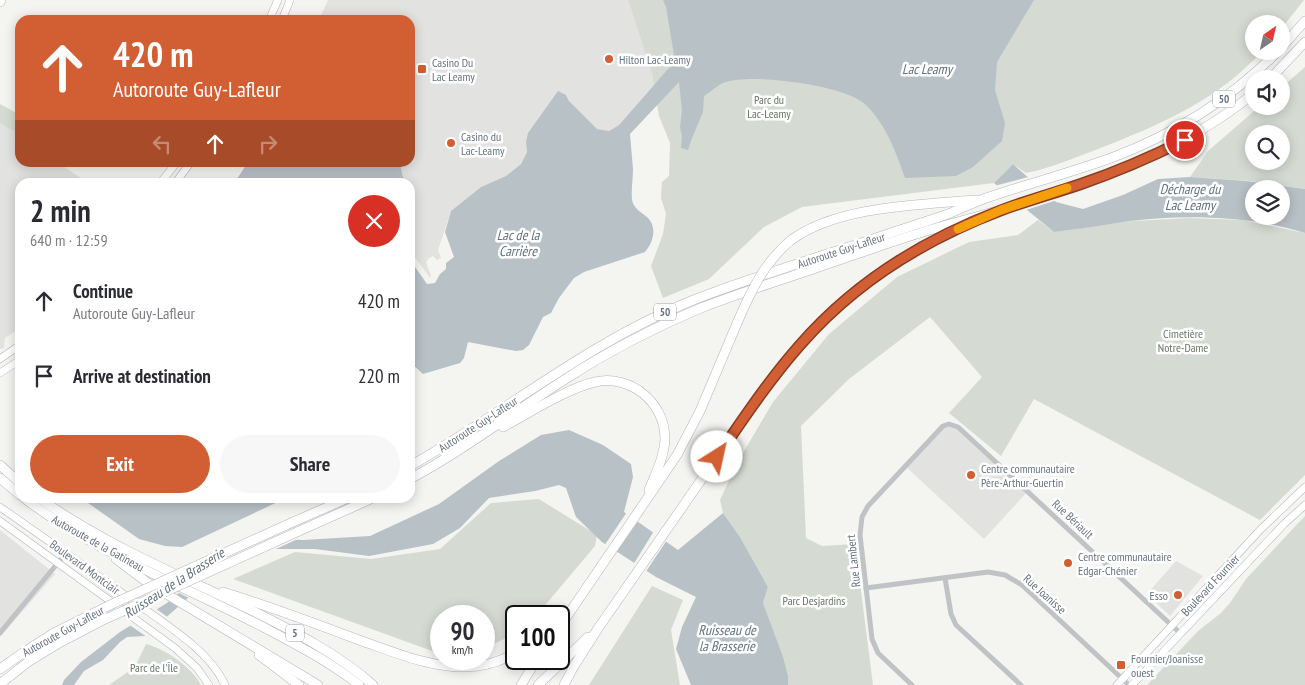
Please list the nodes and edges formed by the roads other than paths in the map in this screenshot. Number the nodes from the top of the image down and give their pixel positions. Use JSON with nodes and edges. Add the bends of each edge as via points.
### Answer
{"nodes":[{"id":1,"x":278,"y":0,"type":"edge"},
{"id":2,"x":290,"y":0,"type":"edge"},
{"id":3,"x":271,"y":15,"type":"edge"},
{"id":4,"x":284,"y":15,"type":"edge"},
{"id":5,"x":1305,"y":21,"type":"edge"},
{"id":6,"x":1290,"y":38,"type":"edge"},
{"id":7,"x":1305,"y":42,"type":"edge"},
{"id":8,"x":1268,"y":60,"type":"edge"},
{"id":9,"x":1279,"y":70,"type":"edge"},
{"id":10,"x":1245,"y":100,"type":"edge"},
{"id":11,"x":173,"y":167,"type":"edge"},
{"id":12,"x":187,"y":167,"type":"edge"},
{"id":13,"x":165,"y":178,"type":"edge"},
{"id":14,"x":179,"y":178,"type":"edge"},
{"id":15,"x":985,"y":199,"type":"junction"},
{"id":16,"x":1001,"y":210,"type":"junction"},
{"id":17,"x":15,"y":348,"type":"edge"},
{"id":18,"x":0,"y":359,"type":"edge"},
{"id":19,"x":15,"y":363,"type":"edge"},
{"id":20,"x":0,"y":373,"type":"edge"},
{"id":21,"x":949,"y":424,"type":"joint"},
{"id":22,"x":461,"y":449,"type":"junction"},
{"id":23,"x":415,"y":463,"type":"edge"},
{"id":24,"x":0,"y":465,"type":"edge"},
{"id":25,"x":415,"y":476,"type":"edge"},
{"id":26,"x":0,"y":478,"type":"edge"},
{"id":27,"x":15,"y":478,"type":"edge"},
{"id":28,"x":1305,"y":487,"type":"edge"},
{"id":29,"x":15,"y":491,"type":"edge"},
{"id":30,"x":31,"y":503,"type":"edge"},
{"id":31,"x":47,"y":503,"type":"edge"},
{"id":32,"x":337,"y":503,"type":"edge"},
{"id":33,"x":362,"y":503,"type":"edge"},
{"id":34,"x":643,"y":505,"type":"junction"},
{"id":35,"x":1305,"y":505,"type":"edge"},
{"id":36,"x":0,"y":507,"type":"edge"},
{"id":37,"x":0,"y":521,"type":"edge"},
{"id":38,"x":96,"y":544,"type":"junction"},
{"id":39,"x":66,"y":553,"type":"junction"},
{"id":40,"x":58,"y":563,"type":"junction"},
{"id":41,"x":945,"y":578,"type":"junction"},
{"id":42,"x":199,"y":585,"type":"junction"},
{"id":43,"x":866,"y":588,"type":"junction"},
{"id":44,"x":572,"y":608,"type":"joint"},
{"id":45,"x":570,"y":611,"type":"edge"},
{"id":46,"x":1172,"y":625,"type":"junction"},
{"id":47,"x":599,"y":627,"type":"junction"},
{"id":48,"x":0,"y":632,"type":"edge"},
{"id":49,"x":228,"y":632,"type":"junction"},
{"id":50,"x":1181,"y":634,"type":"junction"},
{"id":51,"x":505,"y":658,"type":"edge"},
{"id":52,"x":0,"y":669,"type":"edge"},
{"id":53,"x":530,"y":670,"type":"edge"},
{"id":54,"x":1120,"y":682,"type":"edge"},
{"id":55,"x":0,"y":684,"type":"edge"},
{"id":56,"x":209,"y":685,"type":"edge"},
{"id":57,"x":225,"y":685,"type":"edge"},
{"id":58,"x":299,"y":685,"type":"edge"},
{"id":59,"x":318,"y":685,"type":"edge"},
{"id":60,"x":359,"y":685,"type":"edge"},
{"id":61,"x":373,"y":685,"type":"edge"},
{"id":62,"x":521,"y":685,"type":"edge"},
{"id":63,"x":538,"y":685,"type":"edge"},
{"id":64,"x":564,"y":685,"type":"edge"},
{"id":65,"x":912,"y":685,"type":"edge"},
{"id":66,"x":1021,"y":685,"type":"edge"},
{"id":67,"x":1131,"y":685,"type":"edge"}],
"edges":[{"from":1,"to":3,"type":"main road"},
{"from":2,"to":4,"type":"main road"},
{"from":5,"to":6,"type":"highway"},
{"from":7,"to":9,"type":"highway"},
{"from":8,"to":15,"type":"highway","name":"Autoroute Guy-Lafleur","number":"50","via":[[1229,95],[1174,130],[1118,155]]},
{"from":10,"to":16,"type":"highway","name":"Autoroute Guy-Lafleur","number":"50","via":[[1179,143],[1123,168]]},
{"from":11,"to":13,"type":"main road"},
{"from":12,"to":14,"type":"main road"},
{"from":15,"to":23,"type":"highway","name":"Autoroute Guy-Lafleur","number":"50","via":[[725,288],[647,321],[579,357]]},
{"from":15,"to":34,"type":"highway","bridge":true,"via":[[846,216],[814,226],[790,241],[764,269],[689,433]]},
{"from":16,"to":22,"type":"highway","name":"Autoroute Guy-Lafleur","number":"50","via":[[923,232],[732,296],[680,317],[578,371]]},
{"from":16,"to":47,"type":"highway","via":[[897,262],[821,322],[760,394]]},
{"from":17,"to":18,"type":"main road"},
{"from":19,"to":20,"type":"main road"},
{"from":21,"to":43,"type":"street","name":"Rue Lambert","via":[[943,426],[865,511],[860,535]]},
{"from":21,"to":46,"type":"street","name":"Rue Bériault","via":[[958,427]]},
{"from":22,"to":25,"type":"highway","name":"Autoroute Guy-Lafleur","number":"50"},
{"from":22,"to":34,"type":"highway","via":[[582,386],[605,380],[623,382],[652,401],[664,429],[662,457]]},
{"from":24,"to":27,"type":"highway"},
{"from":26,"to":29,"type":"highway"},
{"from":28,"to":46,"type":"main road","name":"Boulevard Fournier","via":[[1260,530]]},
{"from":30,"to":38,"type":"highway","name":"Autoroute de la Gatineau","number":"5"},
{"from":31,"to":42,"type":"highway","name":"Autoroute de la Gatineau","number":"5","bridge":true,"via":[[91,531]]},
{"from":32,"to":52,"type":"highway","name":"Autoroute Guy-Lafleur","bridge":true,"via":[[54,633]]},
{"from":33,"to":55,"type":"highway","name":"Autoroute Guy-Lafleur","bridge":true,"via":[[101,621],[28,662]]},
{"from":34,"to":44,"type":"highway"},
{"from":35,"to":50,"type":"main road","name":"Boulevard Fournier"},
{"from":36,"to":39,"type":"main road","name":"Boulevard Montclair"},
{"from":37,"to":40,"type":"main road","name":"Boulevard Montclair"},
{"from":38,"to":49,"type":"highway","via":[[160,591]]},
{"from":38,"to":60,"type":"highway","name":"Autoroute de la Gatineau","number":"5","via":[[301,647]]},
{"from":39,"to":40,"type":"street"},
{"from":39,"to":57,"type":"main road","name":"Boulevard Montclair","via":[[189,642],[207,659]]},
{"from":40,"to":48,"type":"street"},
{"from":40,"to":56,"type":"main road","name":"Boulevard Montclair","via":[[192,662]]},
{"from":41,"to":43,"type":"street","name":"Rue Joanisse"},
{"from":41,"to":54,"type":"street","name":"Rue Joanisse","via":[[988,572],[1011,578],[1022,585]]},
{"from":41,"to":66,"type":"street","via":[[956,625]]},
{"from":42,"to":51,"type":"highway","via":[[436,665],[474,667]]},
{"from":42,"to":61,"type":"highway","name":"Autoroute de la Gatineau","number":"5","via":[[318,646]]},
{"from":43,"to":65,"type":"street","name":"Rue Lambert","via":[[876,649]]},
{"from":44,"to":45,"type":"highway"},
{"from":46,"to":50,"type":"street","name":"Rue Bériault"},
{"from":46,"to":54,"type":"main road","name":"Boulevard Fournier"},
{"from":47,"to":63,"type":"highway"},
{"from":47,"to":64,"type":"highway"},
{"from":49,"to":58,"type":"highway"},
{"from":49,"to":59,"type":"highway"},
{"from":50,"to":67,"type":"main road","name":"Boulevard Fournier"},
{"from":53,"to":62,"type":"highway"},
{"from":54,"to":67,"type":"street","name":"Rue Joanisse"}]}
